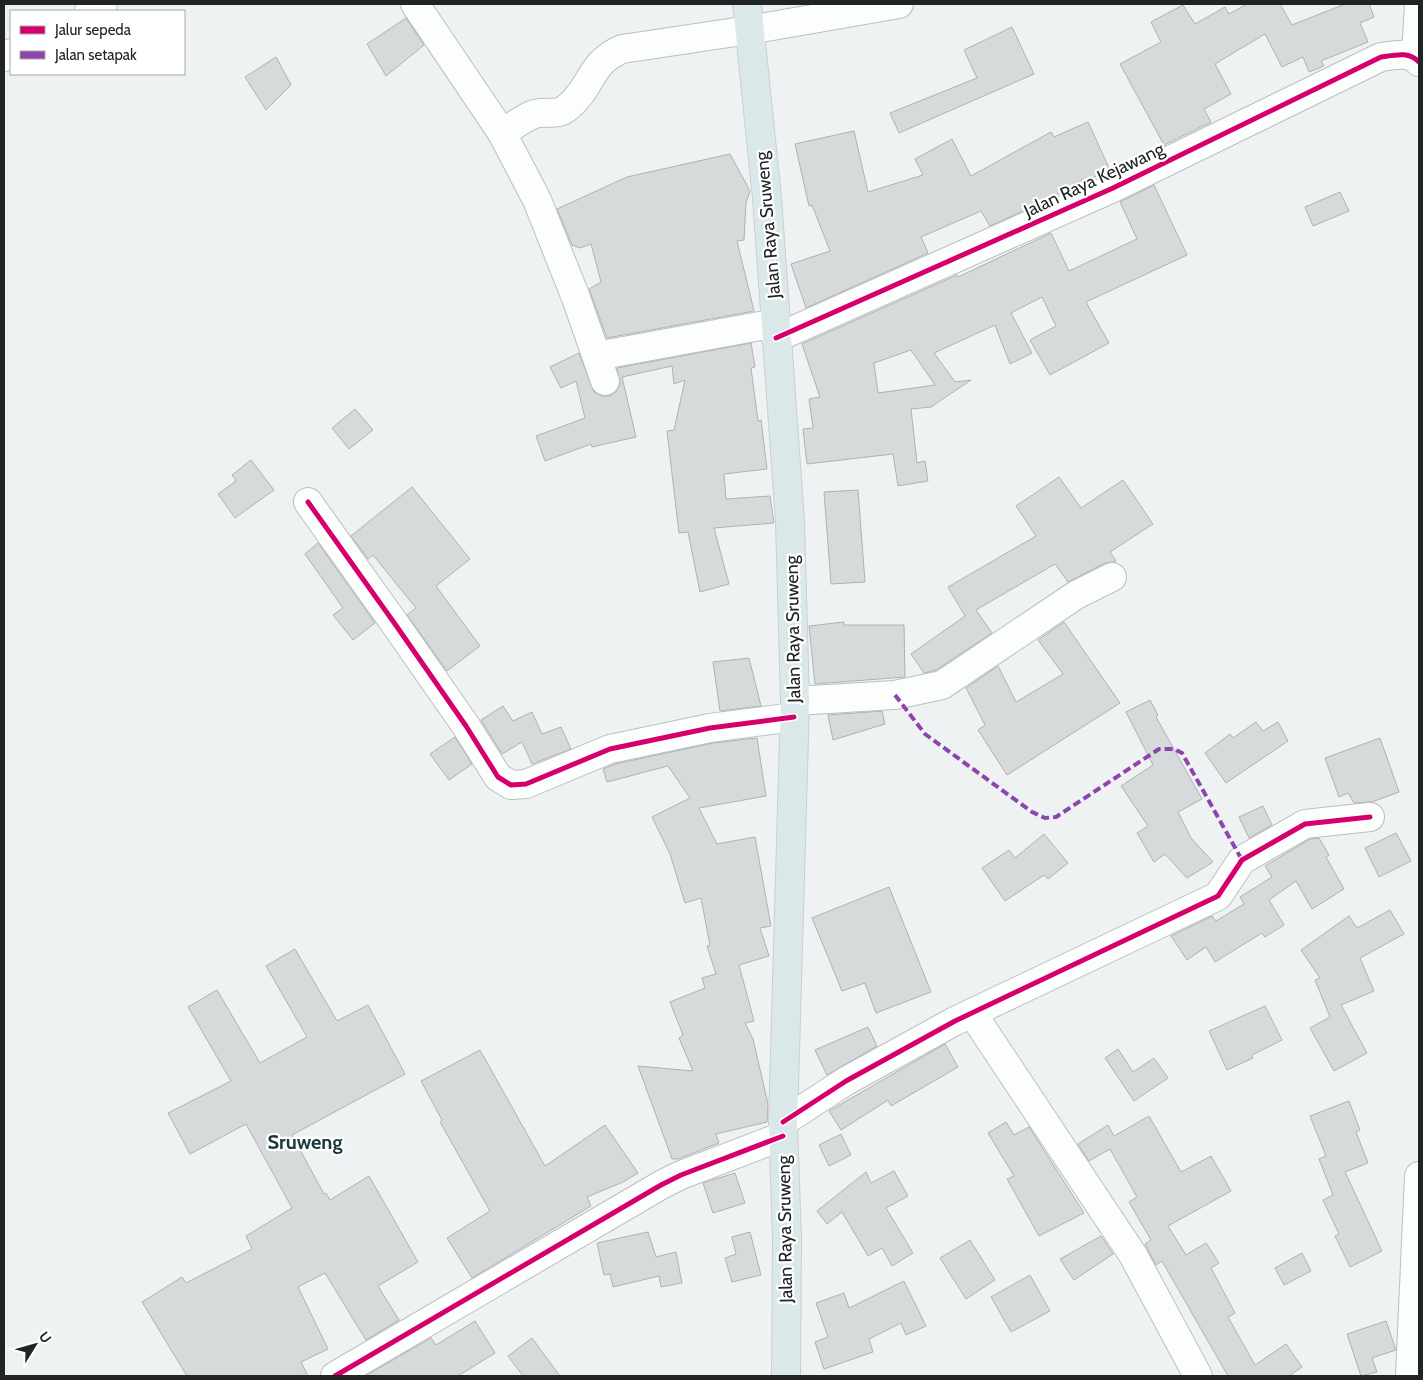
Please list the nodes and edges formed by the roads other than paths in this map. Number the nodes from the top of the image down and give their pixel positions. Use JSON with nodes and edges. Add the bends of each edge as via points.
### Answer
{"nodes":[{"id":1,"x":103,"y":4,"type":"edge"},
{"id":2,"x":415,"y":4,"type":"edge"},
{"id":3,"x":899,"y":4,"type":"edge"},
{"id":4,"x":1419,"y":4,"type":"edge"},
{"id":5,"x":91,"y":10,"type":"edge"},
{"id":6,"x":748,"y":17,"type":"edge"},
{"id":7,"x":1417,"y":60,"type":"edge"},
{"id":8,"x":502,"y":134,"type":"junction"},
{"id":9,"x":776,"y":330,"type":"junction"},
{"id":10,"x":308,"y":502,"type":"dead end"},
{"id":11,"x":1112,"y":577,"type":"dead end"},
{"id":12,"x":795,"y":709,"type":"junction"},
{"id":13,"x":1370,"y":817,"type":"dead end"},
{"id":14,"x":972,"y":1013,"type":"junction"},
{"id":15,"x":783,"y":1129,"type":"junction"},
{"id":16,"x":1419,"y":1176,"type":"edge"},
{"id":17,"x":335,"y":1376,"type":"edge"},
{"id":18,"x":786,"y":1376,"type":"edge"},
{"id":19,"x":1198,"y":1376,"type":"edge"},
{"id":20,"x":1410,"y":1376,"type":"edge"}],
"edges":[{"from":1,"to":5,"type":"street"},
{"from":2,"to":8,"type":"street"},
{"from":3,"to":6,"type":"street"},
{"from":4,"to":7,"type":"street"},
{"from":6,"to":8,"type":"street","via":[[607,55],[596,66],[587,88],[567,109],[554,114],[533,114]]},
{"from":6,"to":9,"type":"highway","name":"Jalan Raya Sruweng","via":[[767,198]]},
{"from":7,"to":9,"type":"street","name":"Jalan Raya Kejawang","via":[[1402,54],[1381,57],[1113,188]]},
{"from":8,"to":9,"type":"street","name":"Jalan Raya Kejawang","via":[[537,200],[601,369]]},
{"from":9,"to":12,"type":"highway","name":"Jalan Raya Sruweng","via":[[790,521]]},
{"from":10,"to":12,"type":"street","via":[[401,631],[498,777],[511,785],[526,784],[610,749]]},
{"from":11,"to":12,"type":"street","via":[[1076,596],[942,685]]},
{"from":12,"to":15,"type":"highway","name":"Jalan Raya Sruweng"},
{"from":13,"to":14,"type":"street","via":[[1305,824],[1242,860],[1218,896]]},
{"from":14,"to":15,"type":"street","via":[[846,1081]]},
{"from":14,"to":19,"type":"street","via":[[1133,1255]]},
{"from":15,"to":17,"type":"street","via":[[662,1184]]},
{"from":15,"to":18,"type":"highway","name":"Jalan Raya Sruweng","via":[[787,1239]]},
{"from":16,"to":20,"type":"street"}]}
